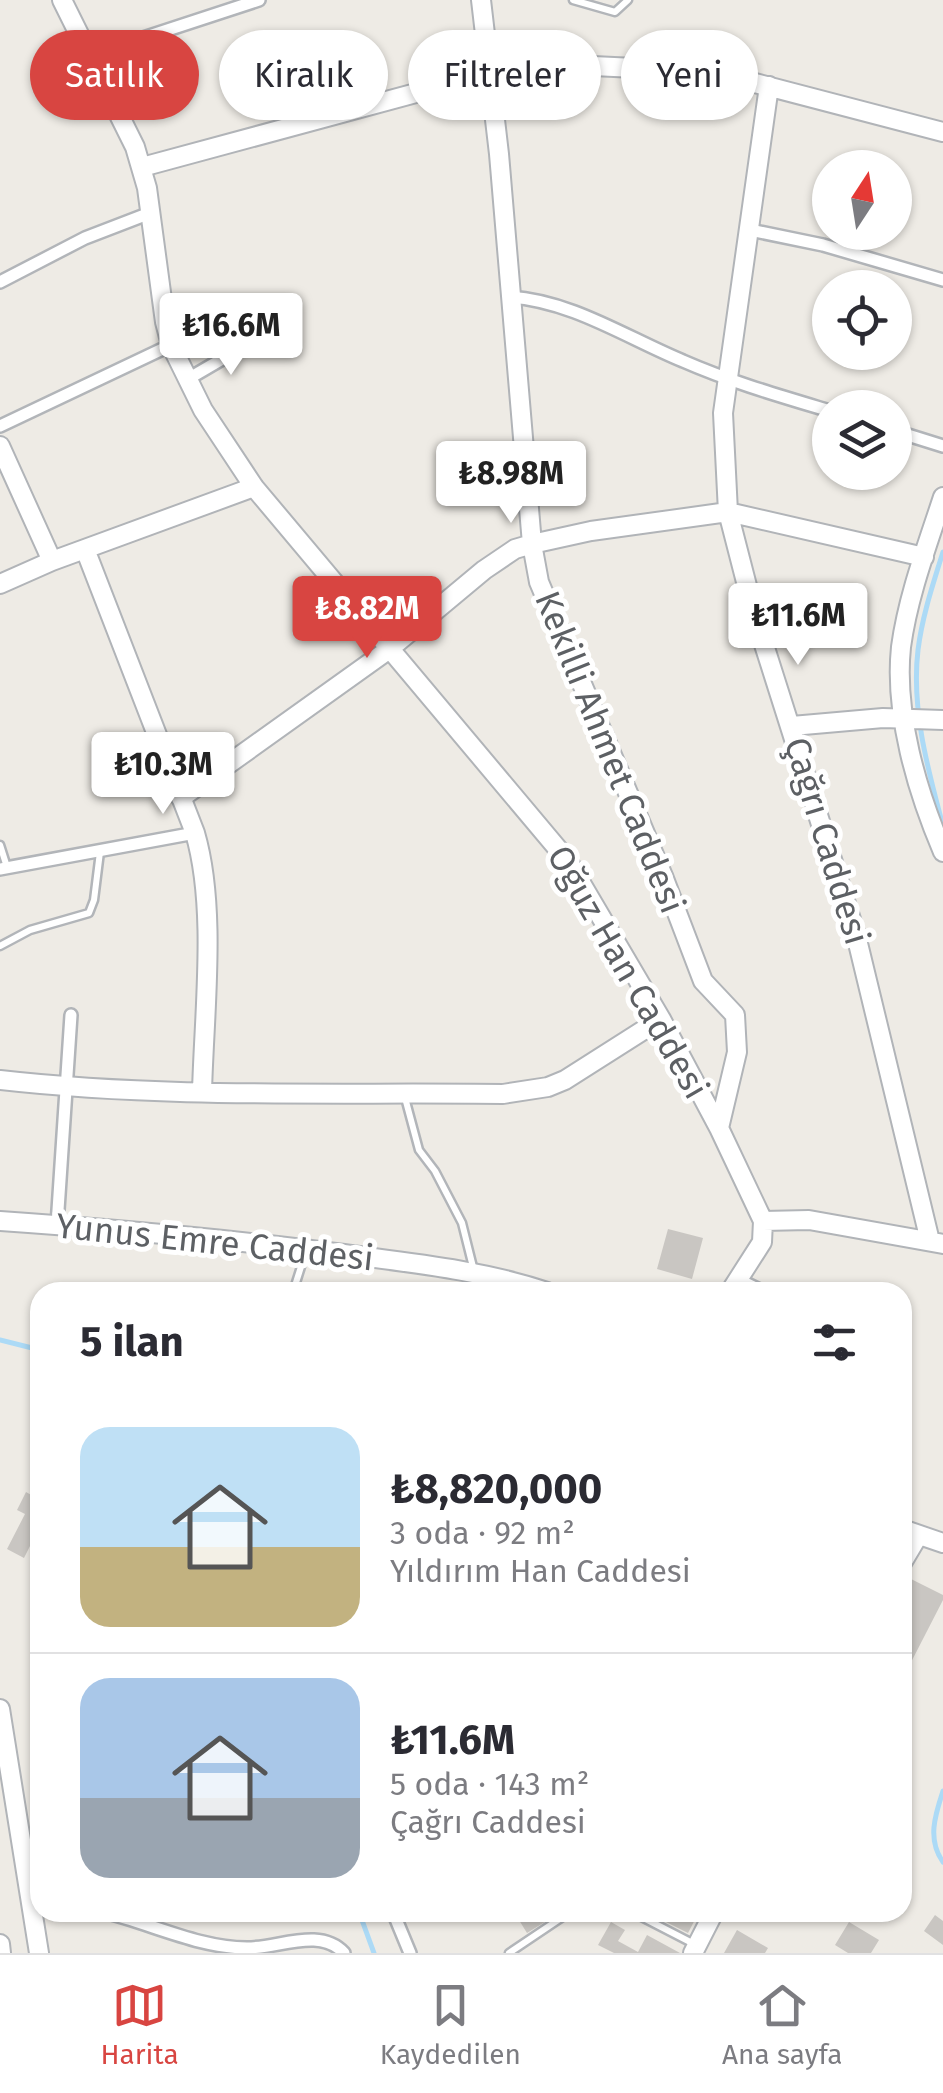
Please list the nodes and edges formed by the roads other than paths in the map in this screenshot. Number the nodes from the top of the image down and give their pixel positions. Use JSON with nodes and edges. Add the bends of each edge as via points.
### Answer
{"nodes":[{"id":1,"x":62,"y":0,"type":"edge"},
{"id":2,"x":259,"y":0,"type":"edge"},
{"id":3,"x":481,"y":0,"type":"edge"},
{"id":4,"x":572,"y":0,"type":"edge"},
{"id":5,"x":628,"y":0,"type":"edge"},
{"id":6,"x":77,"y":30,"type":"edge"},
{"id":7,"x":167,"y":30,"type":"edge"},
{"id":8,"x":485,"y":30,"type":"edge"},
{"id":9,"x":601,"y":65,"type":"edge"},
{"id":10,"x":769,"y":86,"type":"junction"},
{"id":11,"x":408,"y":94,"type":"edge"},
{"id":12,"x":124,"y":120,"type":"edge"},
{"id":13,"x":494,"y":120,"type":"edge"},
{"id":14,"x":943,"y":132,"type":"edge"},
{"id":15,"x":142,"y":167,"type":"junction"},
{"id":16,"x":150,"y":213,"type":"junction"},
{"id":17,"x":750,"y":230,"type":"junction"},
{"id":18,"x":943,"y":280,"type":"edge"},
{"id":19,"x":0,"y":282,"type":"edge"},
{"id":20,"x":510,"y":297,"type":"junction"},
{"id":21,"x":253,"y":341,"type":"dead end"},
{"id":22,"x":171,"y":345,"type":"junction"},
{"id":23,"x":188,"y":380,"type":"junction"},
{"id":24,"x":728,"y":380,"type":"junction"},
{"id":25,"x":812,"y":406,"type":"edge"},
{"id":26,"x":0,"y":426,"type":"edge"},
{"id":27,"x":912,"y":436,"type":"edge"},
{"id":28,"x":0,"y":446,"type":"edge"},
{"id":29,"x":943,"y":446,"type":"edge"},
{"id":30,"x":254,"y":488,"type":"junction"},
{"id":31,"x":943,"y":497,"type":"edge"},
{"id":32,"x":728,"y":512,"type":"junction"},
{"id":33,"x":532,"y":544,"type":"junction"},
{"id":34,"x":84,"y":549,"type":"junction"},
{"id":35,"x":924,"y":558,"type":"junction"},
{"id":36,"x":52,"y":561,"type":"junction"},
{"id":37,"x":0,"y":584,"type":"edge"},
{"id":38,"x":388,"y":650,"type":"junction"},
{"id":39,"x":908,"y":718,"type":"junction"},
{"id":40,"x":940,"y":720,"type":"edge"},
{"id":41,"x":792,"y":726,"type":"junction"},
{"id":42,"x":181,"y":798,"type":"junction"},
{"id":43,"x":195,"y":833,"type":"junction"},
{"id":44,"x":0,"y":845,"type":"edge"},
{"id":45,"x":100,"y":852,"type":"junction"},
{"id":46,"x":943,"y":852,"type":"edge"},
{"id":47,"x":4,"y":869,"type":"edge"},
{"id":48,"x":0,"y":946,"type":"edge"},
{"id":49,"x":71,"y":1015,"type":"dead end"},
{"id":50,"x":662,"y":1019,"type":"junction"},
{"id":51,"x":0,"y":1080,"type":"edge"},
{"id":52,"x":66,"y":1087,"type":"junction"},
{"id":53,"x":202,"y":1092,"type":"junction"},
{"id":54,"x":404,"y":1093,"type":"junction"},
{"id":55,"x":719,"y":1128,"type":"junction"},
{"id":56,"x":763,"y":1221,"type":"junction"},
{"id":57,"x":0,"y":1222,"type":"edge"},
{"id":58,"x":57,"y":1225,"type":"junction"},
{"id":59,"x":936,"y":1242,"type":"edge"},
{"id":60,"x":307,"y":1249,"type":"junction"},
{"id":61,"x":475,"y":1274,"type":"junction"},
{"id":62,"x":297,"y":1282,"type":"edge"},
{"id":63,"x":507,"y":1282,"type":"edge"},
{"id":64,"x":737,"y":1282,"type":"edge"},
{"id":65,"x":912,"y":1533,"type":"edge"},
{"id":66,"x":943,"y":1544,"type":"edge"},
{"id":67,"x":0,"y":1709,"type":"edge"},
{"id":68,"x":30,"y":1872,"type":"edge"},
{"id":69,"x":38,"y":1922,"type":"edge"},
{"id":70,"x":139,"y":1922,"type":"edge"},
{"id":71,"x":397,"y":1922,"type":"edge"},
{"id":72,"x":555,"y":1922,"type":"edge"},
{"id":73,"x":649,"y":1922,"type":"edge"},
{"id":74,"x":709,"y":1922,"type":"edge"},
{"id":75,"x":0,"y":1944,"type":"edge"},
{"id":76,"x":695,"y":1949,"type":"edge"},
{"id":77,"x":1,"y":1953,"type":"edge"},
{"id":78,"x":39,"y":1953,"type":"edge"},
{"id":79,"x":344,"y":1953,"type":"edge"},
{"id":80,"x":410,"y":1953,"type":"edge"},
{"id":81,"x":509,"y":1953,"type":"edge"}],
"edges":[{"from":1,"to":6,"type":"street","name":"Oğuz Han Caddesi"},
{"from":2,"to":7,"type":"street"},
{"from":3,"to":8,"type":"street","name":"Kekilli Ahmet Caddesi"},
{"from":4,"to":5,"type":"lane","via":[[615,12]]},
{"from":9,"to":10,"type":"street"},
{"from":10,"to":14,"type":"street"},
{"from":10,"to":17,"type":"street","name":"Çağrı Caddesi"},
{"from":11,"to":15,"type":"street"},
{"from":12,"to":15,"type":"street","name":"Oğuz Han Caddesi"},
{"from":13,"to":20,"type":"street","name":"Kekilli Ahmet Caddesi"},
{"from":15,"to":16,"type":"street","name":"Oğuz Han Caddesi"},
{"from":16,"to":19,"type":"street"},
{"from":16,"to":22,"type":"street","name":"Oğuz Han Caddesi"},
{"from":17,"to":18,"type":"street"},
{"from":17,"to":24,"type":"street","name":"Çağrı Caddesi"},
{"from":20,"to":24,"type":"street","via":[[574,311]]},
{"from":20,"to":33,"type":"street","name":"Kekilli Ahmet Caddesi"},
{"from":21,"to":23,"type":"street"},
{"from":22,"to":23,"type":"street","name":"Oğuz Han Caddesi"},
{"from":22,"to":26,"type":"street"},
{"from":23,"to":30,"type":"street","name":"Oğuz Han Caddesi"},
{"from":24,"to":25,"type":"street"},
{"from":24,"to":32,"type":"street","name":"Çağrı Caddesi","via":[[722,441]]},
{"from":27,"to":29,"type":"street"},
{"from":28,"to":36,"type":"street"},
{"from":30,"to":34,"type":"street"},
{"from":30,"to":38,"type":"street","name":"Oğuz Han Caddesi"},
{"from":31,"to":35,"type":"street"},
{"from":32,"to":33,"type":"street"},
{"from":32,"to":35,"type":"street"},
{"from":32,"to":41,"type":"street","name":"Çağrı Caddesi"},
{"from":33,"to":38,"type":"street","via":[[484,570]]},
{"from":33,"to":55,"type":"street","name":"Kekilli Ahmet Caddesi","via":[[539,582],[703,981],[734,1015],[738,1052]]},
{"from":34,"to":36,"type":"street"},
{"from":34,"to":42,"type":"street"},
{"from":35,"to":39,"type":"street","via":[[901,650]]},
{"from":36,"to":37,"type":"street"},
{"from":38,"to":42,"type":"street"},
{"from":38,"to":50,"type":"street","name":"Oğuz Han Caddesi","via":[[568,861]]},
{"from":39,"to":40,"type":"street"},
{"from":39,"to":41,"type":"street"},
{"from":39,"to":46,"type":"street"},
{"from":41,"to":59,"type":"street","name":"Çağrı Caddesi","via":[[856,935]]},
{"from":42,"to":43,"type":"street"},
{"from":43,"to":45,"type":"street"},
{"from":43,"to":53,"type":"street","via":[[206,879]]},
{"from":44,"to":47,"type":"lane"},
{"from":45,"to":47,"type":"street"},
{"from":45,"to":48,"type":"lane","via":[[89,913]]},
{"from":49,"to":52,"type":"street"},
{"from":50,"to":54,"type":"street","via":[[548,1087],[503,1094]]},
{"from":50,"to":55,"type":"street","name":"Oğuz Han Caddesi"},
{"from":51,"to":52,"type":"street"},
{"from":52,"to":53,"type":"street"},
{"from":52,"to":58,"type":"street"},
{"from":53,"to":54,"type":"street"},
{"from":54,"to":61,"type":"lane","via":[[418,1150],[462,1223]]},
{"from":55,"to":56,"type":"street","name":"Oğuz Han Caddesi"},
{"from":56,"to":59,"type":"street","via":[[809,1220]]},
{"from":56,"to":64,"type":"street","via":[[762,1242]]},
{"from":57,"to":58,"type":"street","name":"Yunus Emre Caddesi"},
{"from":58,"to":60,"type":"street","name":"Yunus Emre Caddesi"},
{"from":60,"to":61,"type":"street","name":"Yunus Emre Caddesi"},
{"from":60,"to":62,"type":"lane"},
{"from":61,"to":63,"type":"street","name":"Yunus Emre Caddesi"},
{"from":65,"to":66,"type":"street"},
{"from":67,"to":68,"type":"street"},
{"from":69,"to":78,"type":"street"},
{"from":70,"to":79,"type":"street","via":[[228,1947],[321,1940]]},
{"from":71,"to":80,"type":"street"},
{"from":72,"to":81,"type":"lane"},
{"from":73,"to":76,"type":"lane"},
{"from":74,"to":76,"type":"street"},
{"from":75,"to":77,"type":"street"}]}
